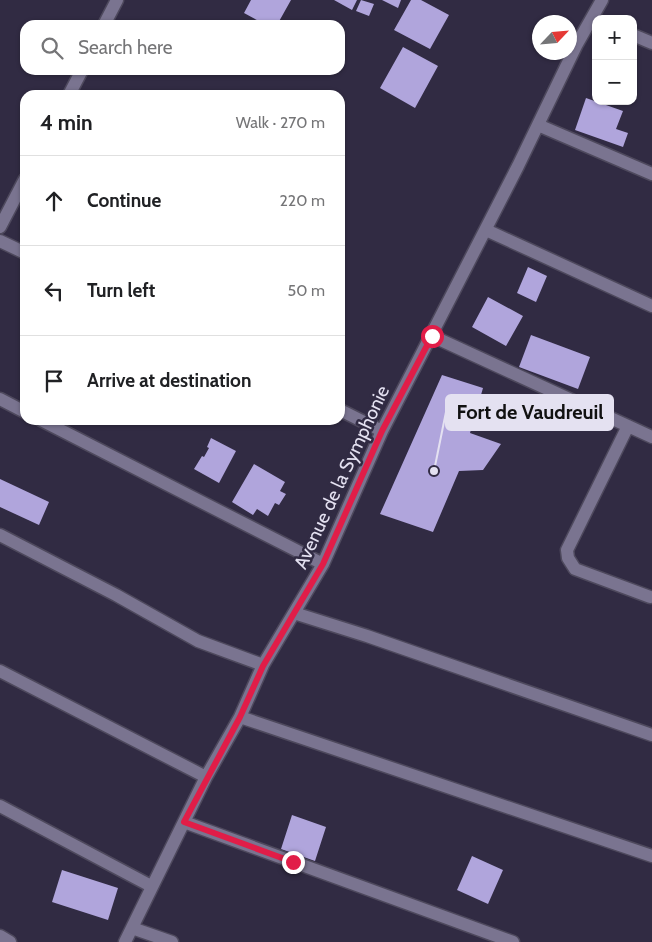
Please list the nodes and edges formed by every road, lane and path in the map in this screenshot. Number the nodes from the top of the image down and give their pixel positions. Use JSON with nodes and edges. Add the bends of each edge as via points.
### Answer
{"nodes":[{"id":1,"x":117,"y":0,"type":"edge"},
{"id":2,"x":602,"y":0,"type":"edge"},
{"id":3,"x":595,"y":15,"type":"edge"},
{"id":4,"x":107,"y":20,"type":"edge"},
{"id":5,"x":592,"y":21,"type":"edge"},
{"id":6,"x":637,"y":37,"type":"edge"},
{"id":7,"x":652,"y":43,"type":"edge"},
{"id":8,"x":79,"y":75,"type":"edge"},
{"id":9,"x":72,"y":90,"type":"edge"},
{"id":10,"x":538,"y":125,"type":"junction"},
{"id":11,"x":652,"y":174,"type":"edge"},
{"id":12,"x":20,"y":189,"type":"edge"},
{"id":13,"x":0,"y":227,"type":"edge"},
{"id":14,"x":486,"y":230,"type":"junction"},
{"id":15,"x":0,"y":241,"type":"edge"},
{"id":16,"x":20,"y":251,"type":"edge"},
{"id":17,"x":652,"y":306,"type":"edge"},
{"id":18,"x":432,"y":336,"type":"junction"},
{"id":19,"x":0,"y":399,"type":"edge"},
{"id":20,"x":20,"y":409,"type":"edge"},
{"id":21,"x":345,"y":412,"type":"edge"},
{"id":22,"x":51,"y":425,"type":"edge"},
{"id":23,"x":628,"y":426,"type":"junction"},
{"id":24,"x":382,"y":431,"type":"junction"},
{"id":25,"x":652,"y":437,"type":"edge"},
{"id":26,"x":0,"y":535,"type":"edge"},
{"id":27,"x":323,"y":564,"type":"junction"},
{"id":28,"x":650,"y":597,"type":"dead end"},
{"id":29,"x":294,"y":612,"type":"junction"},
{"id":30,"x":263,"y":666,"type":"junction"},
{"id":31,"x":0,"y":671,"type":"edge"},
{"id":32,"x":240,"y":717,"type":"junction"},
{"id":33,"x":652,"y":735,"type":"edge"},
{"id":34,"x":206,"y":777,"type":"junction"},
{"id":35,"x":0,"y":806,"type":"edge"},
{"id":36,"x":184,"y":822,"type":"junction"},
{"id":37,"x":652,"y":856,"type":"edge"},
{"id":38,"x":151,"y":886,"type":"junction"},
{"id":39,"x":132,"y":928,"type":"junction"},
{"id":40,"x":0,"y":936,"type":"edge"},
{"id":41,"x":10,"y":942,"type":"edge"},
{"id":42,"x":125,"y":942,"type":"edge"},
{"id":43,"x":172,"y":942,"type":"edge"},
{"id":44,"x":513,"y":942,"type":"edge"}],
"edges":[{"from":1,"to":4,"type":"street"},
{"from":2,"to":3,"type":"street","name":"Avenue de la Symphonie"},
{"from":5,"to":10,"type":"street","name":"Avenue de la Symphonie","via":[[576,44]]},
{"from":6,"to":7,"type":"street"},
{"from":8,"to":9,"type":"street"},
{"from":10,"to":11,"type":"street"},
{"from":10,"to":14,"type":"street","name":"Avenue de la Symphonie"},
{"from":12,"to":13,"type":"street"},
{"from":14,"to":17,"type":"street"},
{"from":14,"to":18,"type":"street","name":"Avenue de la Symphonie"},
{"from":15,"to":16,"type":"street"},
{"from":18,"to":23,"type":"street"},
{"from":18,"to":24,"type":"street","name":"Avenue de la Symphonie"},
{"from":19,"to":20,"type":"street"},
{"from":21,"to":24,"type":"street"},
{"from":22,"to":27,"type":"street"},
{"from":23,"to":25,"type":"street"},
{"from":23,"to":28,"type":"street","via":[[567,550],[568,558],[575,569]]},
{"from":24,"to":27,"type":"street","name":"Avenue de la Symphonie"},
{"from":26,"to":30,"type":"street","via":[[198,640]]},
{"from":27,"to":29,"type":"street","name":"Avenue de la Symphonie"},
{"from":29,"to":30,"type":"street","name":"Avenue de la Symphonie"},
{"from":29,"to":33,"type":"street"},
{"from":30,"to":32,"type":"street","name":"Avenue de la Symphonie"},
{"from":31,"to":34,"type":"street"},
{"from":32,"to":34,"type":"street","name":"Avenue de la Symphonie"},
{"from":32,"to":37,"type":"street"},
{"from":34,"to":36,"type":"street","name":"Avenue de la Symphonie"},
{"from":35,"to":38,"type":"street"},
{"from":36,"to":38,"type":"street","name":"Avenue de la Symphonie"},
{"from":36,"to":44,"type":"street"},
{"from":38,"to":39,"type":"street","name":"Avenue de la Symphonie"},
{"from":39,"to":42,"type":"street","name":"Avenue de la Symphonie"},
{"from":39,"to":43,"type":"street"},
{"from":40,"to":41,"type":"street"}]}
